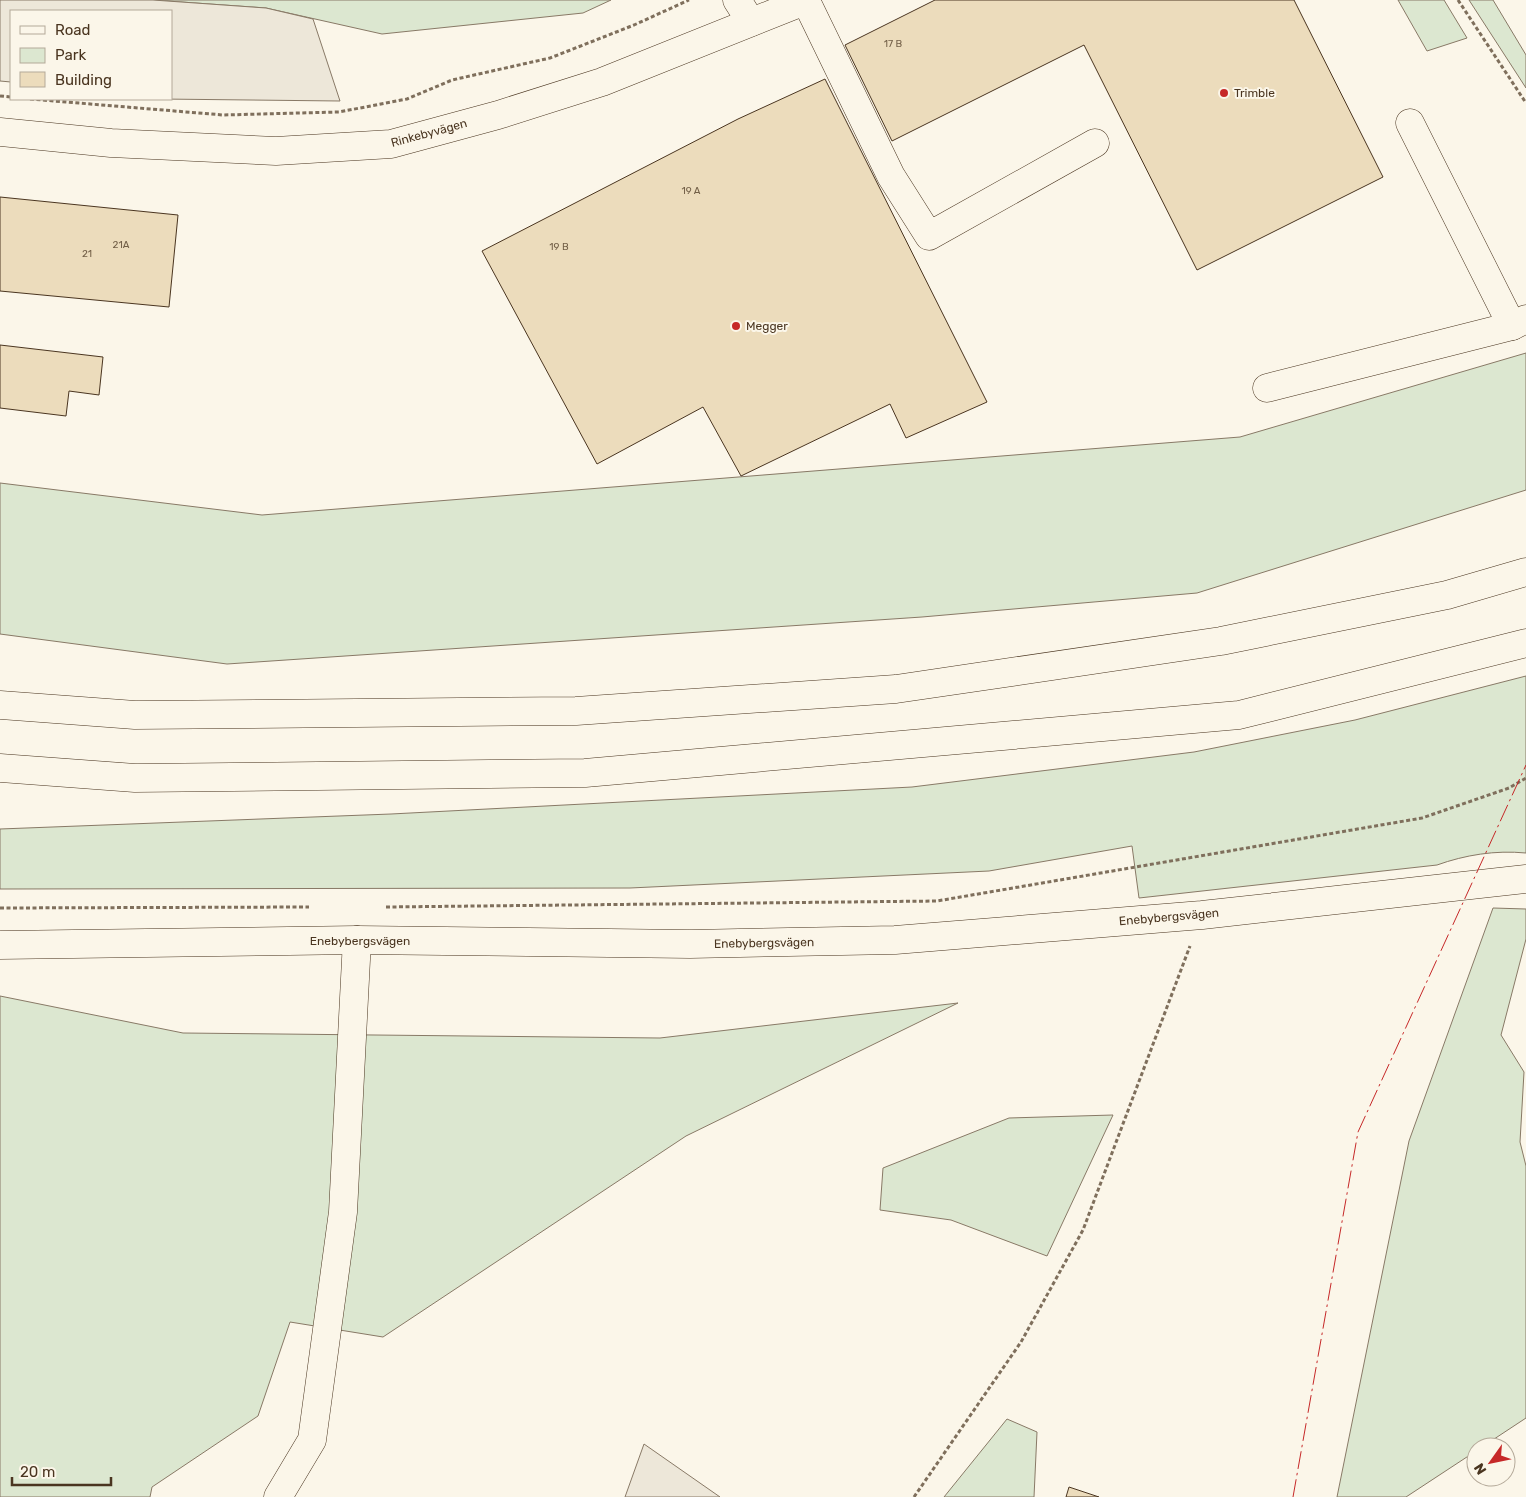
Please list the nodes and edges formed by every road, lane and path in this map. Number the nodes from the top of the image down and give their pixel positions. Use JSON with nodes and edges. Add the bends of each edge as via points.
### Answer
{"nodes":[{"id":1,"x":688,"y":0,"type":"edge"},
{"id":2,"x":806,"y":0,"type":"edge"},
{"id":3,"x":1458,"y":0,"type":"edge"},
{"id":4,"x":744,"y":11,"type":"edge"},
{"id":5,"x":42,"y":100,"type":"edge"},
{"id":6,"x":1526,"y":103,"type":"edge"},
{"id":7,"x":1410,"y":122,"type":"dead end"},
{"id":8,"x":0,"y":132,"type":"edge"},
{"id":9,"x":1095,"y":143,"type":"dead end"},
{"id":10,"x":1519,"y":323,"type":"edge"},
{"id":11,"x":1267,"y":388,"type":"dead end"},
{"id":12,"x":1526,"y":572,"type":"edge"},
{"id":13,"x":1526,"y":643,"type":"edge"},
{"id":14,"x":0,"y":705,"type":"edge"},
{"id":15,"x":0,"y":768,"type":"edge"},
{"id":16,"x":1526,"y":778,"type":"edge"},
{"id":17,"x":1526,"y":879,"type":"edge"},
{"id":18,"x":312,"y":907,"type":"dead end"},
{"id":19,"x":382,"y":907,"type":"dead end"},
{"id":20,"x":0,"y":908,"type":"edge"},
{"id":21,"x":1202,"y":915,"type":"junction"},
{"id":22,"x":357,"y":940,"type":"junction"},
{"id":23,"x":0,"y":945,"type":"edge"},
{"id":24,"x":278,"y":1497,"type":"edge"},
{"id":25,"x":914,"y":1497,"type":"edge"}],
"edges":[{"from":1,"to":5,"type":"path","via":[[550,58],[452,80],[407,99],[339,112],[223,115]]},
{"from":2,"to":4,"type":"main road","name":"Rinkebyvägen"},
{"from":2,"to":9,"type":"main road","via":[[892,176],[928,236]]},
{"from":3,"to":6,"type":"path"},
{"from":4,"to":8,"type":"main road","name":"Rinkebyvägen","via":[[602,82],[391,144],[276,150],[111,143]]},
{"from":7,"to":10,"type":"main road"},
{"from":10,"to":11,"type":"main road"},
{"from":12,"to":14,"type":"main road","via":[[1447,595],[1221,640],[896,689],[576,711],[135,715]]},
{"from":13,"to":15,"type":"main road","via":[[1239,715],[585,773],[135,778]]},
{"from":16,"to":19,"type":"path","via":[[1509,788],[1422,818],[937,900]]},
{"from":17,"to":21,"type":"main road","name":"Enebybergsvägen"},
{"from":18,"to":20,"type":"path"},
{"from":21,"to":22,"type":"main road","name":"Enebybergsvägen","via":[[894,940],[690,944]]},
{"from":21,"to":25,"type":"path","via":[[1083,1230],[1021,1342]]},
{"from":22,"to":23,"type":"main road","name":"Enebybergsvägen"},
{"from":22,"to":24,"type":"main road","via":[[343,1212],[312,1440]]}]}
